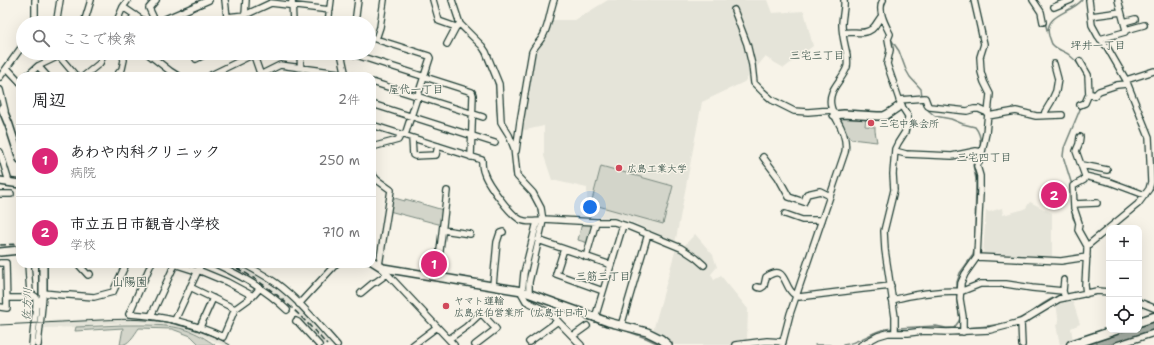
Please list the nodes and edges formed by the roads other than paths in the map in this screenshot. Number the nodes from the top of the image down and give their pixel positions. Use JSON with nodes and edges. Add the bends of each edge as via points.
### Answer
{"nodes":[{"id":1,"x":35,"y":0,"type":"edge"},
{"id":2,"x":60,"y":0,"type":"edge"},
{"id":3,"x":91,"y":0,"type":"edge"},
{"id":4,"x":128,"y":0,"type":"edge"},
{"id":5,"x":156,"y":0,"type":"edge"},
{"id":6,"x":209,"y":0,"type":"edge"},
{"id":7,"x":225,"y":0,"type":"edge"},
{"id":8,"x":246,"y":0,"type":"edge"},
{"id":9,"x":331,"y":0,"type":"edge"},
{"id":10,"x":356,"y":0,"type":"edge"},
{"id":11,"x":384,"y":0,"type":"edge"},
{"id":12,"x":433,"y":0,"type":"edge"},
{"id":13,"x":452,"y":0,"type":"edge"},
{"id":14,"x":554,"y":0,"type":"edge"},
{"id":15,"x":844,"y":0,"type":"edge"},
{"id":16,"x":884,"y":0,"type":"edge"},
{"id":17,"x":974,"y":0,"type":"edge"},
{"id":18,"x":1033,"y":0,"type":"edge"},
{"id":19,"x":1071,"y":0,"type":"edge"},
{"id":20,"x":1089,"y":0,"type":"edge"},
{"id":21,"x":1118,"y":0,"type":"edge"},
{"id":22,"x":291,"y":2,"type":"edge"},
{"id":23,"x":123,"y":7,"type":"junction"},
{"id":24,"x":1054,"y":7,"type":"dead end"},
{"id":25,"x":330,"y":10,"type":"junction"},
{"id":26,"x":734,"y":10,"type":"dead end"},
{"id":27,"x":1121,"y":12,"type":"junction"},
{"id":28,"x":135,"y":15,"type":"edge"},
{"id":29,"x":245,"y":15,"type":"junction"},
{"id":30,"x":35,"y":16,"type":"edge"},
{"id":31,"x":57,"y":16,"type":"edge"},
{"id":32,"x":86,"y":16,"type":"edge"},
{"id":33,"x":119,"y":16,"type":"edge"},
{"id":34,"x":153,"y":16,"type":"edge"},
{"id":35,"x":172,"y":16,"type":"edge"},
{"id":36,"x":227,"y":16,"type":"edge"},
{"id":37,"x":236,"y":16,"type":"edge"},
{"id":38,"x":292,"y":16,"type":"edge"},
{"id":39,"x":329,"y":16,"type":"edge"},
{"id":40,"x":355,"y":16,"type":"edge"},
{"id":41,"x":1091,"y":16,"type":"junction"},
{"id":42,"x":881,"y":17,"type":"junction"},
{"id":43,"x":1135,"y":19,"type":"dead end"},
{"id":44,"x":1043,"y":22,"type":"dead end"},
{"id":45,"x":1124,"y":22,"type":"junction"},
{"id":46,"x":458,"y":25,"type":"junction"},
{"id":47,"x":1144,"y":25,"type":"dead end"},
{"id":48,"x":1126,"y":30,"type":"junction"},
{"id":49,"x":843,"y":33,"type":"junction"},
{"id":50,"x":376,"y":39,"type":"joint"},
{"id":51,"x":1100,"y":39,"type":"junction"},
{"id":52,"x":447,"y":44,"type":"dead end"},
{"id":53,"x":16,"y":55,"type":"edge"},
{"id":54,"x":51,"y":60,"type":"edge"},
{"id":55,"x":62,"y":60,"type":"edge"},
{"id":56,"x":101,"y":60,"type":"edge"},
{"id":57,"x":124,"y":60,"type":"edge"},
{"id":58,"x":155,"y":60,"type":"edge"},
{"id":59,"x":242,"y":60,"type":"edge"},
{"id":60,"x":256,"y":60,"type":"edge"},
{"id":61,"x":300,"y":60,"type":"edge"},
{"id":62,"x":343,"y":60,"type":"edge"},
{"id":63,"x":371,"y":60,"type":"edge"},
{"id":64,"x":1080,"y":61,"type":"dead end"},
{"id":65,"x":1054,"y":64,"type":"dead end"},
{"id":66,"x":38,"y":66,"type":"junction"},
{"id":67,"x":7,"y":68,"type":"junction"},
{"id":68,"x":300,"y":68,"type":"junction"},
{"id":69,"x":1154,"y":71,"type":"edge"},
{"id":70,"x":31,"y":72,"type":"edge"},
{"id":71,"x":43,"y":72,"type":"edge"},
{"id":72,"x":73,"y":72,"type":"edge"},
{"id":73,"x":89,"y":72,"type":"edge"},
{"id":74,"x":119,"y":72,"type":"edge"},
{"id":75,"x":167,"y":72,"type":"edge"},
{"id":76,"x":217,"y":72,"type":"edge"},
{"id":77,"x":259,"y":72,"type":"edge"},
{"id":78,"x":267,"y":72,"type":"edge"},
{"id":79,"x":300,"y":72,"type":"edge"},
{"id":80,"x":327,"y":72,"type":"edge"},
{"id":81,"x":347,"y":72,"type":"edge"},
{"id":82,"x":0,"y":77,"type":"edge"},
{"id":83,"x":423,"y":77,"type":"junction"},
{"id":84,"x":16,"y":78,"type":"edge"},
{"id":85,"x":1126,"y":82,"type":"junction"},
{"id":86,"x":376,"y":83,"type":"edge"},
{"id":87,"x":0,"y":90,"type":"edge"},
{"id":88,"x":1089,"y":95,"type":"junction"},
{"id":89,"x":417,"y":96,"type":"junction"},
{"id":90,"x":900,"y":102,"type":"junction"},
{"id":91,"x":1,"y":104,"type":"edge"},
{"id":92,"x":376,"y":105,"type":"edge"},
{"id":93,"x":1082,"y":105,"type":"dead end"},
{"id":94,"x":833,"y":112,"type":"junction"},
{"id":95,"x":473,"y":114,"type":"junction"},
{"id":96,"x":411,"y":115,"type":"junction"},
{"id":97,"x":988,"y":115,"type":"junction"},
{"id":98,"x":1062,"y":115,"type":"dead end"},
{"id":99,"x":1044,"y":116,"type":"junction"},
{"id":100,"x":483,"y":118,"type":"dead end"},
{"id":101,"x":376,"y":126,"type":"edge"},
{"id":102,"x":10,"y":128,"type":"junction"},
{"id":103,"x":403,"y":135,"type":"junction"},
{"id":104,"x":472,"y":135,"type":"junction"},
{"id":105,"x":1080,"y":137,"type":"dead end"},
{"id":106,"x":412,"y":138,"type":"junction"},
{"id":107,"x":495,"y":143,"type":"dead end"},
{"id":108,"x":376,"y":146,"type":"edge"},
{"id":109,"x":438,"y":146,"type":"junction"},
{"id":110,"x":16,"y":147,"type":"edge"},
{"id":111,"x":895,"y":151,"type":"junction"},
{"id":112,"x":980,"y":151,"type":"junction"},
{"id":113,"x":0,"y":152,"type":"edge"},
{"id":114,"x":516,"y":156,"type":"junction"},
{"id":115,"x":472,"y":157,"type":"junction"},
{"id":116,"x":763,"y":157,"type":"dead end"},
{"id":117,"x":2,"y":162,"type":"edge"},
{"id":118,"x":1082,"y":165,"type":"junction"},
{"id":119,"x":1107,"y":170,"type":"dead end"},
{"id":120,"x":1085,"y":176,"type":"junction"},
{"id":121,"x":0,"y":180,"type":"edge"},
{"id":122,"x":376,"y":180,"type":"edge"},
{"id":123,"x":9,"y":182,"type":"junction"},
{"id":124,"x":16,"y":183,"type":"edge"},
{"id":125,"x":16,"y":183,"type":"edge"},
{"id":126,"x":447,"y":191,"type":"dead end"},
{"id":127,"x":0,"y":194,"type":"edge"},
{"id":128,"x":11,"y":194,"type":"dead end"},
{"id":129,"x":1145,"y":195,"type":"junction"},
{"id":130,"x":830,"y":196,"type":"junction"},
{"id":131,"x":1097,"y":203,"type":"dead end"},
{"id":132,"x":1074,"y":204,"type":"junction"},
{"id":133,"x":785,"y":214,"type":"dead end"},
{"id":134,"x":822,"y":220,"type":"junction"},
{"id":135,"x":541,"y":221,"type":"junction"},
{"id":136,"x":596,"y":222,"type":"junction"},
{"id":137,"x":623,"y":225,"type":"junction"},
{"id":138,"x":443,"y":230,"type":"junction"},
{"id":139,"x":503,"y":232,"type":"dead end"},
{"id":140,"x":470,"y":234,"type":"dead end"},
{"id":141,"x":648,"y":234,"type":"junction"},
{"id":142,"x":538,"y":240,"type":"junction"},
{"id":143,"x":1088,"y":245,"type":"junction"},
{"id":144,"x":564,"y":248,"type":"junction"},
{"id":145,"x":16,"y":250,"type":"edge"},
{"id":146,"x":0,"y":252,"type":"edge"},
{"id":147,"x":586,"y":257,"type":"junction"},
{"id":148,"x":977,"y":257,"type":"junction"},
{"id":149,"x":1087,"y":257,"type":"junction"},
{"id":150,"x":0,"y":263,"type":"edge"},
{"id":151,"x":376,"y":264,"type":"edge"},
{"id":152,"x":611,"y":265,"type":"junction"},
{"id":153,"x":704,"y":265,"type":"dead end"},
{"id":154,"x":379,"y":266,"type":"junction"},
{"id":155,"x":28,"y":268,"type":"edge"},
{"id":156,"x":43,"y":268,"type":"edge"},
{"id":157,"x":81,"y":268,"type":"edge"},
{"id":158,"x":124,"y":268,"type":"edge"},
{"id":159,"x":149,"y":268,"type":"edge"},
{"id":160,"x":173,"y":268,"type":"edge"},
{"id":161,"x":187,"y":268,"type":"edge"},
{"id":162,"x":198,"y":268,"type":"edge"},
{"id":163,"x":199,"y":268,"type":"edge"},
{"id":164,"x":201,"y":268,"type":"edge"},
{"id":165,"x":224,"y":268,"type":"edge"},
{"id":166,"x":251,"y":268,"type":"edge"},
{"id":167,"x":332,"y":268,"type":"edge"},
{"id":168,"x":90,"y":274,"type":"dead end"},
{"id":169,"x":387,"y":274,"type":"junction"},
{"id":170,"x":437,"y":276,"type":"junction"},
{"id":171,"x":1064,"y":280,"type":"dead end"},
{"id":172,"x":493,"y":285,"type":"junction"},
{"id":173,"x":891,"y":286,"type":"junction"},
{"id":174,"x":190,"y":287,"type":"junction"},
{"id":175,"x":757,"y":287,"type":"dead end"},
{"id":176,"x":260,"y":288,"type":"junction"},
{"id":177,"x":603,"y":291,"type":"junction"},
{"id":178,"x":958,"y":291,"type":"junction"},
{"id":179,"x":1086,"y":291,"type":"junction"},
{"id":180,"x":526,"y":292,"type":"junction"},
{"id":181,"x":1106,"y":292,"type":"edge"},
{"id":182,"x":361,"y":293,"type":"dead end"},
{"id":183,"x":1064,"y":295,"type":"junction"},
{"id":184,"x":253,"y":296,"type":"junction"},
{"id":185,"x":796,"y":296,"type":"junction"},
{"id":186,"x":7,"y":298,"type":"junction"},
{"id":187,"x":22,"y":298,"type":"dead end"},
{"id":188,"x":213,"y":298,"type":"junction"},
{"id":189,"x":892,"y":300,"type":"junction"},
{"id":190,"x":39,"y":301,"type":"junction"},
{"id":191,"x":1142,"y":303,"type":"edge"},
{"id":192,"x":300,"y":304,"type":"junction"},
{"id":193,"x":0,"y":308,"type":"edge"},
{"id":194,"x":1154,"y":308,"type":"edge"},
{"id":195,"x":235,"y":309,"type":"junction"},
{"id":196,"x":287,"y":310,"type":"dead end"},
{"id":197,"x":152,"y":316,"type":"junction"},
{"id":198,"x":1154,"y":317,"type":"edge"},
{"id":199,"x":595,"y":318,"type":"junction"},
{"id":200,"x":175,"y":320,"type":"junction"},
{"id":201,"x":296,"y":321,"type":"dead end"},
{"id":202,"x":558,"y":321,"type":"junction"},
{"id":203,"x":1142,"y":321,"type":"edge"},
{"id":204,"x":1021,"y":322,"type":"junction"},
{"id":205,"x":587,"y":326,"type":"dead end"},
{"id":206,"x":621,"y":326,"type":"junction"},
{"id":207,"x":200,"y":327,"type":"junction"},
{"id":208,"x":437,"y":327,"type":"junction"},
{"id":209,"x":963,"y":329,"type":"junction"},
{"id":210,"x":895,"y":330,"type":"junction"},
{"id":211,"x":1107,"y":333,"type":"edge"},
{"id":212,"x":1154,"y":333,"type":"edge"},
{"id":213,"x":573,"y":336,"type":"junction"},
{"id":214,"x":449,"y":339,"type":"junction"},
{"id":215,"x":530,"y":342,"type":"dead end"},
{"id":216,"x":872,"y":342,"type":"edge"},
{"id":217,"x":783,"y":343,"type":"edge"},
{"id":218,"x":32,"y":345,"type":"edge"},
{"id":219,"x":38,"y":345,"type":"edge"},
{"id":220,"x":319,"y":345,"type":"edge"},
{"id":221,"x":336,"y":345,"type":"edge"},
{"id":222,"x":413,"y":345,"type":"edge"},
{"id":223,"x":454,"y":345,"type":"edge"},
{"id":224,"x":475,"y":345,"type":"edge"},
{"id":225,"x":581,"y":345,"type":"edge"},
{"id":226,"x":668,"y":345,"type":"edge"},
{"id":227,"x":735,"y":345,"type":"edge"},
{"id":228,"x":861,"y":345,"type":"edge"},
{"id":229,"x":1022,"y":345,"type":"edge"},
{"id":230,"x":1071,"y":345,"type":"edge"},
{"id":231,"x":1117,"y":345,"type":"edge"}],
"edges":[{"from":1,"to":30,"type":"street"},
{"from":2,"to":31,"type":"street"},
{"from":3,"to":32,"type":"street"},
{"from":4,"to":23,"type":"street"},
{"from":5,"to":34,"type":"street","via":[[149,8]]},
{"from":6,"to":35,"type":"street"},
{"from":7,"to":36,"type":"street"},
{"from":8,"to":29,"type":"street"},
{"from":9,"to":25,"type":"street"},
{"from":10,"to":40,"type":"street"},
{"from":11,"to":50,"type":"street"},
{"from":12,"to":46,"type":"street","via":[[439,21]]},
{"from":13,"to":46,"type":"street"},
{"from":14,"to":114,"type":"street","via":[[545,33],[541,41],[535,44],[532,52]]},
{"from":15,"to":49,"type":"street"},
{"from":16,"to":42,"type":"street"},
{"from":17,"to":97,"type":"street","via":[[984,44],[980,68],[990,92]]},
{"from":18,"to":44,"type":"street"},
{"from":19,"to":24,"type":"street"},
{"from":20,"to":41,"type":"street"},
{"from":21,"to":27,"type":"street"},
{"from":22,"to":25,"type":"street"},
{"from":22,"to":29,"type":"street","via":[[271,3]]},
{"from":22,"to":38,"type":"street"},
{"from":23,"to":28,"type":"street"},
{"from":23,"to":33,"type":"street"},
{"from":25,"to":39,"type":"street"},
{"from":26,"to":94,"type":"street","via":[[747,44],[754,83],[772,100],[794,111]]},
{"from":27,"to":41,"type":"street"},
{"from":27,"to":45,"type":"street"},
{"from":29,"to":37,"type":"street"},
{"from":41,"to":51,"type":"street","via":[[1092,25]]},
{"from":42,"to":49,"type":"street","via":[[870,30]]},
{"from":42,"to":90,"type":"street","via":[[890,34],[887,64]]},
{"from":43,"to":45,"type":"street"},
{"from":45,"to":48,"type":"street"},
{"from":46,"to":52,"type":"street"},
{"from":46,"to":114,"type":"street","via":[[486,52],[499,84],[501,122],[509,135]]},
{"from":47,"to":48,"type":"street"},
{"from":48,"to":51,"type":"street"},
{"from":49,"to":94,"type":"street","via":[[847,65],[831,94]]},
{"from":50,"to":83,"type":"street","via":[[429,56]]},
{"from":51,"to":85,"type":"street"},
{"from":53,"to":67,"type":"street"},
{"from":54,"to":66,"type":"street"},
{"from":55,"to":72,"type":"street"},
{"from":56,"to":73,"type":"street"},
{"from":57,"to":74,"type":"street"},
{"from":58,"to":75,"type":"street"},
{"from":59,"to":76,"type":"street"},
{"from":60,"to":77,"type":"street"},
{"from":61,"to":68,"type":"street"},
{"from":62,"to":81,"type":"street"},
{"from":63,"to":83,"type":"street"},
{"from":64,"to":88,"type":"street","via":[[1088,75]]},
{"from":65,"to":99,"type":"street","via":[[1058,79],[1056,91]]},
{"from":66,"to":70,"type":"street"},
{"from":66,"to":71,"type":"street"},
{"from":67,"to":82,"type":"street"},
{"from":67,"to":84,"type":"street"},
{"from":68,"to":78,"type":"street","via":[[280,65]]},
{"from":68,"to":79,"type":"street"},
{"from":68,"to":80,"type":"street"},
{"from":69,"to":85,"type":"street"},
{"from":83,"to":89,"type":"street"},
{"from":83,"to":95,"type":"street","via":[[472,92]]},
{"from":85,"to":88,"type":"street","via":[[1099,91],[1094,96]]},
{"from":85,"to":129,"type":"street","via":[[1149,137],[1151,186]]},
{"from":86,"to":89,"type":"street"},
{"from":87,"to":102,"type":"street"},
{"from":88,"to":93,"type":"street"},
{"from":89,"to":95,"type":"street"},
{"from":89,"to":96,"type":"street"},
{"from":90,"to":94,"type":"street","via":[[884,116]]},
{"from":90,"to":97,"type":"street","via":[[925,98],[930,107],[967,111],[974,108]]},
{"from":90,"to":111,"type":"street","via":[[908,116],[908,122]]},
{"from":91,"to":102,"type":"street"},
{"from":92,"to":96,"type":"street"},
{"from":94,"to":130,"type":"street","via":[[846,144]]},
{"from":95,"to":100,"type":"street"},
{"from":95,"to":104,"type":"street"},
{"from":96,"to":103,"type":"street"},
{"from":96,"to":104,"type":"street"},
{"from":97,"to":99,"type":"street","via":[[1016,111]]},
{"from":97,"to":112,"type":"street"},
{"from":98,"to":99,"type":"street"},
{"from":101,"to":103,"type":"street"},
{"from":102,"to":110,"type":"street"},
{"from":103,"to":106,"type":"street"},
{"from":103,"to":108,"type":"street","via":[[398,140]]},
{"from":104,"to":107,"type":"street"},
{"from":104,"to":115,"type":"street"},
{"from":105,"to":118,"type":"street","via":[[1076,151]]},
{"from":106,"to":109,"type":"street"},
{"from":106,"to":109,"type":"street","via":[[415,156],[435,155]]},
{"from":109,"to":115,"type":"street"},
{"from":111,"to":112,"type":"street","via":[[906,154],[952,156]]},
{"from":111,"to":173,"type":"street","via":[[894,190],[884,231]]},
{"from":112,"to":148,"type":"street","via":[[977,166],[980,194]]},
{"from":113,"to":117,"type":"street"},
{"from":114,"to":135,"type":"street","via":[[517,176],[533,193],[541,208]]},
{"from":115,"to":135,"type":"street","via":[[482,160],[483,172],[490,184],[518,218]]},
{"from":116,"to":130,"type":"street","via":[[789,197],[804,202],[807,194],[820,191]]},
{"from":117,"to":123,"type":"street"},
{"from":118,"to":119,"type":"street"},
{"from":118,"to":120,"type":"street"},
{"from":120,"to":129,"type":"street"},
{"from":120,"to":132,"type":"street","via":[[1084,180],[1074,186]]},
{"from":121,"to":123,"type":"street"},
{"from":121,"to":125,"type":"street"},
{"from":122,"to":154,"type":"street","via":[[390,190]]},
{"from":123,"to":124,"type":"street"},
{"from":126,"to":138,"type":"street"},
{"from":127,"to":128,"type":"street"},
{"from":129,"to":143,"type":"street","via":[[1138,204]]},
{"from":130,"to":134,"type":"street"},
{"from":131,"to":132,"type":"street"},
{"from":132,"to":143,"type":"street","via":[[1078,227]]},
{"from":133,"to":134,"type":"street","via":[[802,220]]},
{"from":134,"to":185,"type":"street"},
{"from":135,"to":136,"type":"street"},
{"from":135,"to":142,"type":"street"},
{"from":135,"to":180,"type":"street","via":[[524,273]]},
{"from":136,"to":137,"type":"street"},
{"from":136,"to":147,"type":"street"},
{"from":137,"to":141,"type":"street"},
{"from":137,"to":152,"type":"street"},
{"from":138,"to":140,"type":"street"},
{"from":138,"to":170,"type":"street"},
{"from":139,"to":172,"type":"street","via":[[497,242]]},
{"from":141,"to":153,"type":"street","via":[[681,248]]},
{"from":141,"to":206,"type":"street"},
{"from":142,"to":144,"type":"street"},
{"from":142,"to":180,"type":"street"},
{"from":143,"to":149,"type":"street"},
{"from":144,"to":147,"type":"street"},
{"from":144,"to":177,"type":"street","via":[[556,274]]},
{"from":145,"to":146,"type":"street"},
{"from":147,"to":152,"type":"street"},
{"from":148,"to":149,"type":"street","via":[[1061,261]]},
{"from":148,"to":178,"type":"street"},
{"from":149,"to":179,"type":"street"},
{"from":150,"to":186,"type":"street","via":[[6,262]]},
{"from":151,"to":154,"type":"street"},
{"from":152,"to":177,"type":"street"},
{"from":154,"to":169,"type":"street"},
{"from":154,"to":170,"type":"street"},
{"from":155,"to":190,"type":"street","via":[[30,293]]},
{"from":156,"to":190,"type":"street"},
{"from":157,"to":168,"type":"street","via":[[88,276]]},
{"from":158,"to":190,"type":"street","via":[[113,292],[94,297],[64,295]]},
{"from":159,"to":197,"type":"street","via":[[129,314]]},
{"from":160,"to":197,"type":"street"},
{"from":161,"to":162,"type":"street","via":[[196,271]]},
{"from":163,"to":174,"type":"street"},
{"from":164,"to":184,"type":"street"},
{"from":165,"to":176,"type":"street"},
{"from":166,"to":192,"type":"street","via":[[276,283]]},
{"from":167,"to":192,"type":"street"},
{"from":169,"to":182,"type":"street"},
{"from":169,"to":208,"type":"street"},
{"from":170,"to":172,"type":"street"},
{"from":171,"to":183,"type":"street"},
{"from":172,"to":180,"type":"street"},
{"from":173,"to":185,"type":"street"},
{"from":173,"to":189,"type":"street"},
{"from":174,"to":188,"type":"street"},
{"from":174,"to":200,"type":"street"},
{"from":175,"to":185,"type":"street","via":[[764,286],[766,277],[777,272],[784,276],[789,289]]},
{"from":176,"to":184,"type":"street"},
{"from":176,"to":196,"type":"street"},
{"from":177,"to":199,"type":"street"},
{"from":178,"to":183,"type":"street","via":[[980,284],[1006,284]]},
{"from":178,"to":189,"type":"street","via":[[920,294]]},
{"from":178,"to":209,"type":"street"},
{"from":179,"to":181,"type":"street"},
{"from":179,"to":183,"type":"street"},
{"from":180,"to":199,"type":"street"},
{"from":180,"to":202,"type":"street","via":[[523,297],[526,301],[546,310]]},
{"from":183,"to":204,"type":"street"},
{"from":184,"to":195,"type":"street"},
{"from":185,"to":217,"type":"street"},
{"from":186,"to":187,"type":"street"},
{"from":186,"to":193,"type":"street","via":[[7,308]]},
{"from":188,"to":195,"type":"street"},
{"from":188,"to":207,"type":"street"},
{"from":189,"to":210,"type":"street"},
{"from":190,"to":218,"type":"street"},
{"from":190,"to":219,"type":"street"},
{"from":191,"to":194,"type":"street"},
{"from":192,"to":221,"type":"street"},
{"from":195,"to":207,"type":"street","via":[[223,337]]},
{"from":197,"to":200,"type":"street"},
{"from":198,"to":203,"type":"main road"},
{"from":199,"to":206,"type":"street"},
{"from":200,"to":207,"type":"street"},
{"from":201,"to":220,"type":"street"},
{"from":202,"to":213,"type":"street"},
{"from":202,"to":215,"type":"street"},
{"from":204,"to":209,"type":"street","via":[[990,330]]},
{"from":204,"to":229,"type":"street"},
{"from":205,"to":213,"type":"street"},
{"from":206,"to":226,"type":"street","via":[[646,332]]},
{"from":208,"to":214,"type":"street"},
{"from":208,"to":222,"type":"street"},
{"from":209,"to":210,"type":"street","via":[[908,333]]},
{"from":210,"to":216,"type":"street"},
{"from":211,"to":230,"type":"main road"},
{"from":212,"to":231,"type":"street"},
{"from":213,"to":225,"type":"street"},
{"from":214,"to":223,"type":"street"},
{"from":214,"to":224,"type":"street","via":[[481,313],[496,329]]},
{"from":216,"to":228,"type":"street"},
{"from":217,"to":227,"type":"street"}]}
